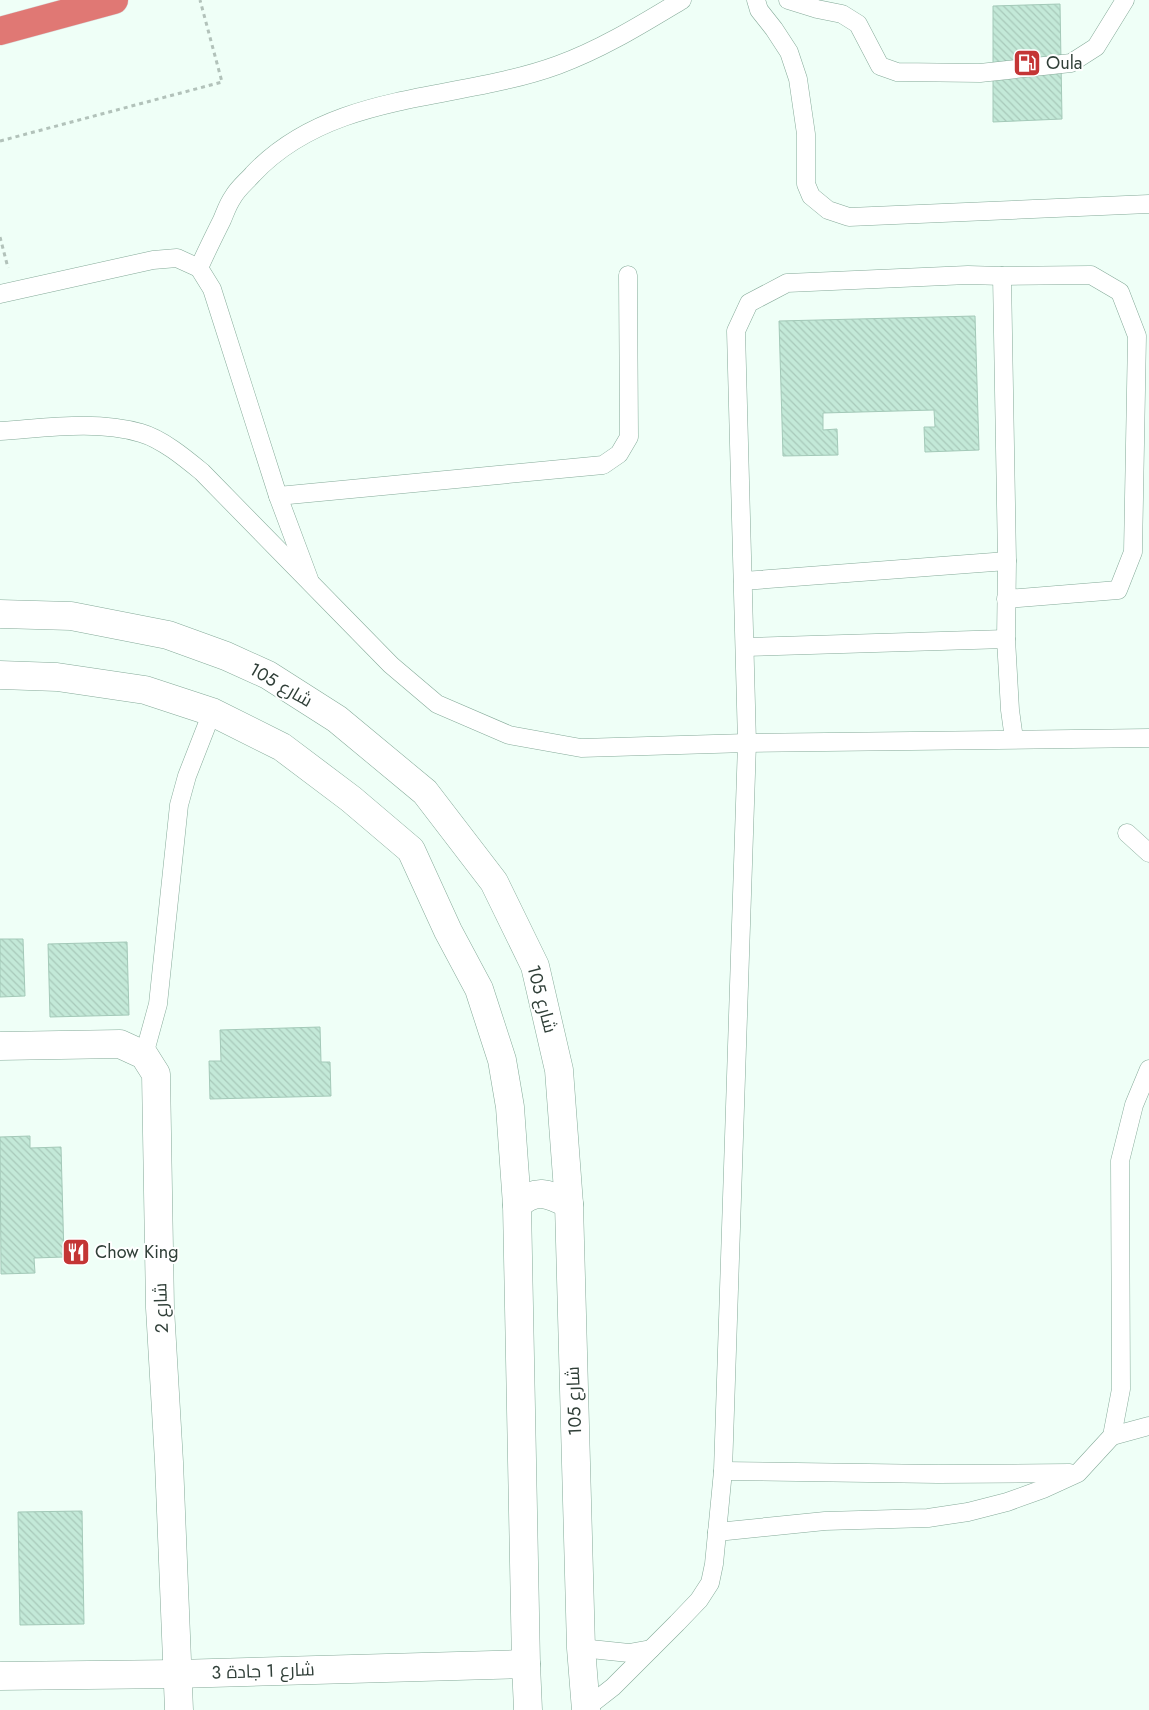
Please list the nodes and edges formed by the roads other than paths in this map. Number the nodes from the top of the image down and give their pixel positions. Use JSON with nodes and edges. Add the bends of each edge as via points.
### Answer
{"nodes":[{"id":1,"x":114,"y":0,"type":"edge"},
{"id":2,"x":682,"y":0,"type":"edge"},
{"id":3,"x":756,"y":0,"type":"edge"},
{"id":4,"x":788,"y":0,"type":"edge"},
{"id":5,"x":1125,"y":0,"type":"edge"},
{"id":6,"x":0,"y":31,"type":"edge"},
{"id":7,"x":1149,"y":204,"type":"edge"},
{"id":8,"x":199,"y":268,"type":"junction"},
{"id":9,"x":628,"y":275,"type":"dead end"},
{"id":10,"x":1002,"y":276,"type":"junction"},
{"id":11,"x":7,"y":292,"type":"edge"},
{"id":12,"x":0,"y":431,"type":"edge"},
{"id":13,"x":278,"y":496,"type":"junction"},
{"id":14,"x":1007,"y":560,"type":"junction"},
{"id":15,"x":743,"y":581,"type":"junction"},
{"id":16,"x":311,"y":586,"type":"junction"},
{"id":17,"x":1006,"y":599,"type":"junction"},
{"id":18,"x":0,"y":614,"type":"edge"},
{"id":19,"x":1006,"y":640,"type":"junction"},
{"id":20,"x":744,"y":647,"type":"junction"},
{"id":21,"x":0,"y":675,"type":"edge"},
{"id":22,"x":212,"y":712,"type":"junction"},
{"id":23,"x":1149,"y":738,"type":"edge"},
{"id":24,"x":1014,"y":739,"type":"junction"},
{"id":25,"x":747,"y":743,"type":"junction"},
{"id":26,"x":1127,"y":833,"type":"dead end"},
{"id":27,"x":1149,"y":853,"type":"edge"},
{"id":28,"x":0,"y":1046,"type":"edge"},
{"id":29,"x":144,"y":1055,"type":"junction"},
{"id":30,"x":1149,"y":1069,"type":"edge"},
{"id":31,"x":569,"y":1204,"type":"junction"},
{"id":32,"x":517,"y":1205,"type":"junction"},
{"id":33,"x":1149,"y":1426,"type":"edge"},
{"id":34,"x":1112,"y":1436,"type":"junction"},
{"id":35,"x":723,"y":1471,"type":"junction"},
{"id":36,"x":1078,"y":1473,"type":"junction"},
{"id":37,"x":717,"y":1532,"type":"junction"},
{"id":38,"x":581,"y":1648,"type":"junction"},
{"id":39,"x":651,"y":1649,"type":"junction"},
{"id":40,"x":526,"y":1664,"type":"junction"},
{"id":41,"x":178,"y":1674,"type":"junction"},
{"id":42,"x":0,"y":1676,"type":"edge"},
{"id":43,"x":586,"y":1709,"type":"edge"},
{"id":44,"x":179,"y":1710,"type":"edge"},
{"id":45,"x":528,"y":1710,"type":"edge"}],
"edges":[{"from":1,"to":6,"type":"highway"},
{"from":2,"to":8,"type":"lane","via":[[617,37],[558,65],[513,78],[387,104],[336,119],[291,141],[261,166],[233,196]]},
{"from":3,"to":7,"type":"lane","via":[[759,10],[788,52],[798,79],[806,134],[806,184],[811,196],[828,210],[849,217]]},
{"from":4,"to":5,"type":"lane","via":[[842,14],[858,24],[880,66],[896,72],[980,74],[1071,63],[1096,47]]},
{"from":8,"to":11,"type":"lane","via":[[177,258],[153,260]]},
{"from":8,"to":13,"type":"lane","via":[[212,289]]},
{"from":9,"to":13,"type":"lane","via":[[629,437],[619,454],[603,465]]},
{"from":10,"to":14,"type":"lane"},
{"from":10,"to":15,"type":"lane","via":[[787,283],[749,303],[736,331]]},
{"from":10,"to":17,"type":"lane","via":[[1091,275],[1120,292],[1137,336],[1133,552],[1118,590]]},
{"from":12,"to":16,"type":"lane","via":[[98,426],[142,433],[177,452],[202,472]]},
{"from":13,"to":16,"type":"lane"},
{"from":14,"to":15,"type":"lane"},
{"from":14,"to":17,"type":"lane"},
{"from":15,"to":20,"type":"lane"},
{"from":16,"to":25,"type":"lane","via":[[391,665],[437,704],[509,735],[581,748]]},
{"from":17,"to":19,"type":"lane"},
{"from":18,"to":31,"type":"street","name":"شارع 105","via":[[71,616],[168,635],[226,656],[268,675],[337,718],[425,792],[494,882],[535,966],[559,1070]]},
{"from":19,"to":20,"type":"lane"},
{"from":19,"to":24,"type":"lane"},
{"from":20,"to":25,"type":"lane"},
{"from":21,"to":22,"type":"street","via":[[57,676],[145,690]]},
{"from":22,"to":29,"type":"lane","via":[[179,805],[158,1004]]},
{"from":22,"to":32,"type":"street","via":[[282,747],[411,850],[479,989],[502,1060],[510,1107]]},
{"from":23,"to":24,"type":"lane"},
{"from":24,"to":25,"type":"lane"},
{"from":25,"to":35,"type":"lane"},
{"from":26,"to":27,"type":"lane"},
{"from":28,"to":29,"type":"street","via":[[120,1044]]},
{"from":29,"to":41,"type":"street","name":"شارع 2","via":[[156,1074],[160,1308]]},
{"from":30,"to":34,"type":"lane","via":[[1134,1105],[1120,1161],[1122,1389]]},
{"from":31,"to":32,"type":"street","via":[[538,1194],[527,1196]]},
{"from":31,"to":38,"type":"street","name":"شارع 105"},
{"from":32,"to":40,"type":"street"},
{"from":33,"to":34,"type":"lane"},
{"from":34,"to":36,"type":"lane"},
{"from":35,"to":36,"type":"lane"},
{"from":35,"to":37,"type":"lane"},
{"from":36,"to":37,"type":"lane","via":[[1007,1502],[968,1512]]},
{"from":37,"to":39,"type":"lane","via":[[710,1583],[699,1600]]},
{"from":38,"to":39,"type":"lane","via":[[629,1653]]},
{"from":38,"to":43,"type":"street","name":"شارع 105"},
{"from":39,"to":43,"type":"lane"},
{"from":40,"to":41,"type":"street","name":"شارع 1 جادة 3"},
{"from":40,"to":45,"type":"street"},
{"from":41,"to":42,"type":"street","name":"شارع 1 جادة 3"},
{"from":41,"to":44,"type":"street","name":"شارع 2"}]}
